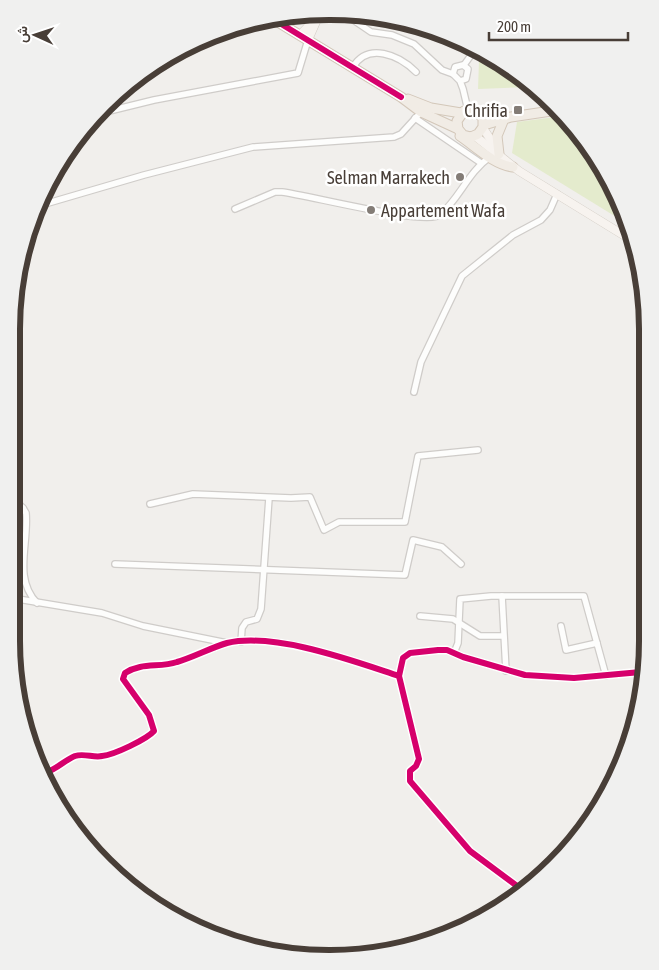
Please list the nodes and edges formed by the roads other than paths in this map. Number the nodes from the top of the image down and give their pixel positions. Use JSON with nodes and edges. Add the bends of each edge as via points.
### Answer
{"nodes":[{"id":1,"x":313,"y":21,"type":"edge"},
{"id":2,"x":316,"y":21,"type":"edge"},
{"id":3,"x":356,"y":22,"type":"edge"},
{"id":4,"x":282,"y":24,"type":"edge"},
{"id":5,"x":300,"y":35,"type":"junction"},
{"id":6,"x":308,"y":40,"type":"junction"},
{"id":7,"x":471,"y":55,"type":"edge"},
{"id":8,"x":464,"y":65,"type":"junction"},
{"id":9,"x":353,"y":67,"type":"junction"},
{"id":10,"x":416,"y":72,"type":"dead end"},
{"id":11,"x":453,"y":74,"type":"junction"},
{"id":12,"x":462,"y":80,"type":"junction"},
{"id":13,"x":401,"y":97,"type":"junction"},
{"id":14,"x":112,"y":110,"type":"edge"},
{"id":15,"x":464,"y":111,"type":"junction"},
{"id":16,"x":549,"y":112,"type":"edge"},
{"id":17,"x":418,"y":115,"type":"junction"},
{"id":18,"x":481,"y":115,"type":"junction"},
{"id":19,"x":432,"y":118,"type":"junction"},
{"id":20,"x":508,"y":118,"type":"junction"},
{"id":21,"x":483,"y":127,"type":"junction"},
{"id":22,"x":458,"y":129,"type":"junction"},
{"id":23,"x":475,"y":136,"type":"junction"},
{"id":24,"x":501,"y":156,"type":"junction"},
{"id":25,"x":490,"y":157,"type":"junction"},
{"id":26,"x":481,"y":163,"type":"junction"},
{"id":27,"x":513,"y":167,"type":"junction"},
{"id":28,"x":557,"y":194,"type":"junction"},
{"id":29,"x":47,"y":203,"type":"edge"},
{"id":30,"x":235,"y":208,"type":"dead end"},
{"id":31,"x":625,"y":236,"type":"edge"},
{"id":32,"x":414,"y":392,"type":"dead end"},
{"id":33,"x":478,"y":450,"type":"dead end"},
{"id":34,"x":270,"y":498,"type":"junction"},
{"id":35,"x":150,"y":504,"type":"dead end"},
{"id":36,"x":20,"y":505,"type":"edge"},
{"id":37,"x":23,"y":508,"type":"junction"},
{"id":38,"x":20,"y":509,"type":"edge"},
{"id":39,"x":115,"y":564,"type":"dead end"},
{"id":40,"x":461,"y":564,"type":"dead end"},
{"id":41,"x":264,"y":570,"type":"junction"},
{"id":42,"x":502,"y":596,"type":"junction"},
{"id":43,"x":20,"y":600,"type":"edge"},
{"id":44,"x":37,"y":603,"type":"junction"},
{"id":45,"x":420,"y":616,"type":"dead end"},
{"id":46,"x":458,"y":621,"type":"junction"},
{"id":47,"x":561,"y":626,"type":"dead end"},
{"id":48,"x":503,"y":636,"type":"junction"},
{"id":49,"x":241,"y":642,"type":"junction"},
{"id":50,"x":228,"y":643,"type":"junction"},
{"id":51,"x":597,"y":644,"type":"junction"},
{"id":52,"x":454,"y":653,"type":"junction"},
{"id":53,"x":506,"y":671,"type":"junction"},
{"id":54,"x":637,"y":672,"type":"edge"},
{"id":55,"x":400,"y":676,"type":"junction"},
{"id":56,"x":606,"y":676,"type":"junction"},
{"id":57,"x":49,"y":771,"type":"edge"},
{"id":58,"x":517,"y":887,"type":"edge"}],
"edges":[{"from":1,"to":5,"type":"main road"},
{"from":2,"to":6,"type":"main road"},
{"from":3,"to":11,"type":"street","via":[[371,32],[392,34],[414,44],[442,70]]},
{"from":4,"to":5,"type":"main road"},
{"from":5,"to":6,"type":"main road"},
{"from":6,"to":9,"type":"main road"},
{"from":6,"to":14,"type":"street","via":[[298,73]]},
{"from":7,"to":8,"type":"street"},
{"from":8,"to":11,"type":"street","via":[[457,66]]},
{"from":8,"to":12,"type":"street","via":[[469,72]]},
{"from":9,"to":10,"type":"street","via":[[364,55],[381,53],[402,60]]},
{"from":9,"to":13,"type":"main road"},
{"from":11,"to":12,"type":"street"},
{"from":12,"to":15,"type":"street"},
{"from":13,"to":15,"type":"main road","via":[[431,108]]},
{"from":13,"to":17,"type":"main road"},
{"from":15,"to":18,"type":"main road","via":[[475,110]]},
{"from":15,"to":22,"type":"main road","via":[[457,121]]},
{"from":16,"to":20,"type":"main road"},
{"from":17,"to":19,"type":"main road"},
{"from":17,"to":26,"type":"street"},
{"from":17,"to":29,"type":"street","via":[[401,134],[394,137],[253,147]]},
{"from":18,"to":20,"type":"main road"},
{"from":18,"to":21,"type":"main road"},
{"from":19,"to":22,"type":"main road"},
{"from":19,"to":25,"type":"main road"},
{"from":20,"to":21,"type":"main road"},
{"from":20,"to":24,"type":"main road","via":[[497,136]]},
{"from":21,"to":23,"type":"main road"},
{"from":21,"to":24,"type":"main road"},
{"from":22,"to":23,"type":"main road","via":[[464,135]]},
{"from":23,"to":24,"type":"main road"},
{"from":24,"to":27,"type":"main road"},
{"from":25,"to":26,"type":"street"},
{"from":25,"to":27,"type":"main road"},
{"from":26,"to":30,"type":"street","via":[[440,215],[431,219],[282,192]]},
{"from":27,"to":28,"type":"main road"},
{"from":28,"to":31,"type":"main road"},
{"from":28,"to":32,"type":"street","via":[[541,220],[513,235],[462,276],[421,362]]},
{"from":33,"to":34,"type":"street","via":[[418,456],[405,522],[339,522],[324,530],[310,497]]},
{"from":34,"to":35,"type":"street","via":[[194,494]]},
{"from":34,"to":41,"type":"street"},
{"from":36,"to":37,"type":"street"},
{"from":37,"to":38,"type":"street"},
{"from":37,"to":44,"type":"street","via":[[27,516],[23,555],[25,583]]},
{"from":39,"to":41,"type":"street"},
{"from":40,"to":41,"type":"street","via":[[442,547],[413,540],[405,575]]},
{"from":41,"to":49,"type":"street","via":[[261,609],[257,619],[246,622],[242,628]]},
{"from":42,"to":46,"type":"street","via":[[460,599]]},
{"from":42,"to":48,"type":"street"},
{"from":42,"to":51,"type":"street","via":[[584,596]]},
{"from":43,"to":44,"type":"street"},
{"from":44,"to":50,"type":"street","via":[[102,613],[143,626]]},
{"from":45,"to":46,"type":"street"},
{"from":46,"to":48,"type":"street","via":[[480,636]]},
{"from":46,"to":52,"type":"street","via":[[458,643]]},
{"from":47,"to":51,"type":"street","via":[[566,650]]},
{"from":48,"to":53,"type":"street"},
{"from":49,"to":50,"type":"street"},
{"from":49,"to":55,"type":"street","via":[[259,641],[314,651]]},
{"from":50,"to":57,"type":"street","via":[[178,662],[146,665],[125,672],[124,683],[149,715],[154,731],[147,739],[107,755],[75,756]]},
{"from":51,"to":56,"type":"street"},
{"from":52,"to":53,"type":"street"},
{"from":52,"to":55,"type":"street","via":[[438,650],[410,653],[403,658]]},
{"from":53,"to":56,"type":"street","via":[[546,677]]},
{"from":54,"to":56,"type":"street"},
{"from":55,"to":58,"type":"street","via":[[419,759],[410,771],[410,781],[470,851]]}]}
